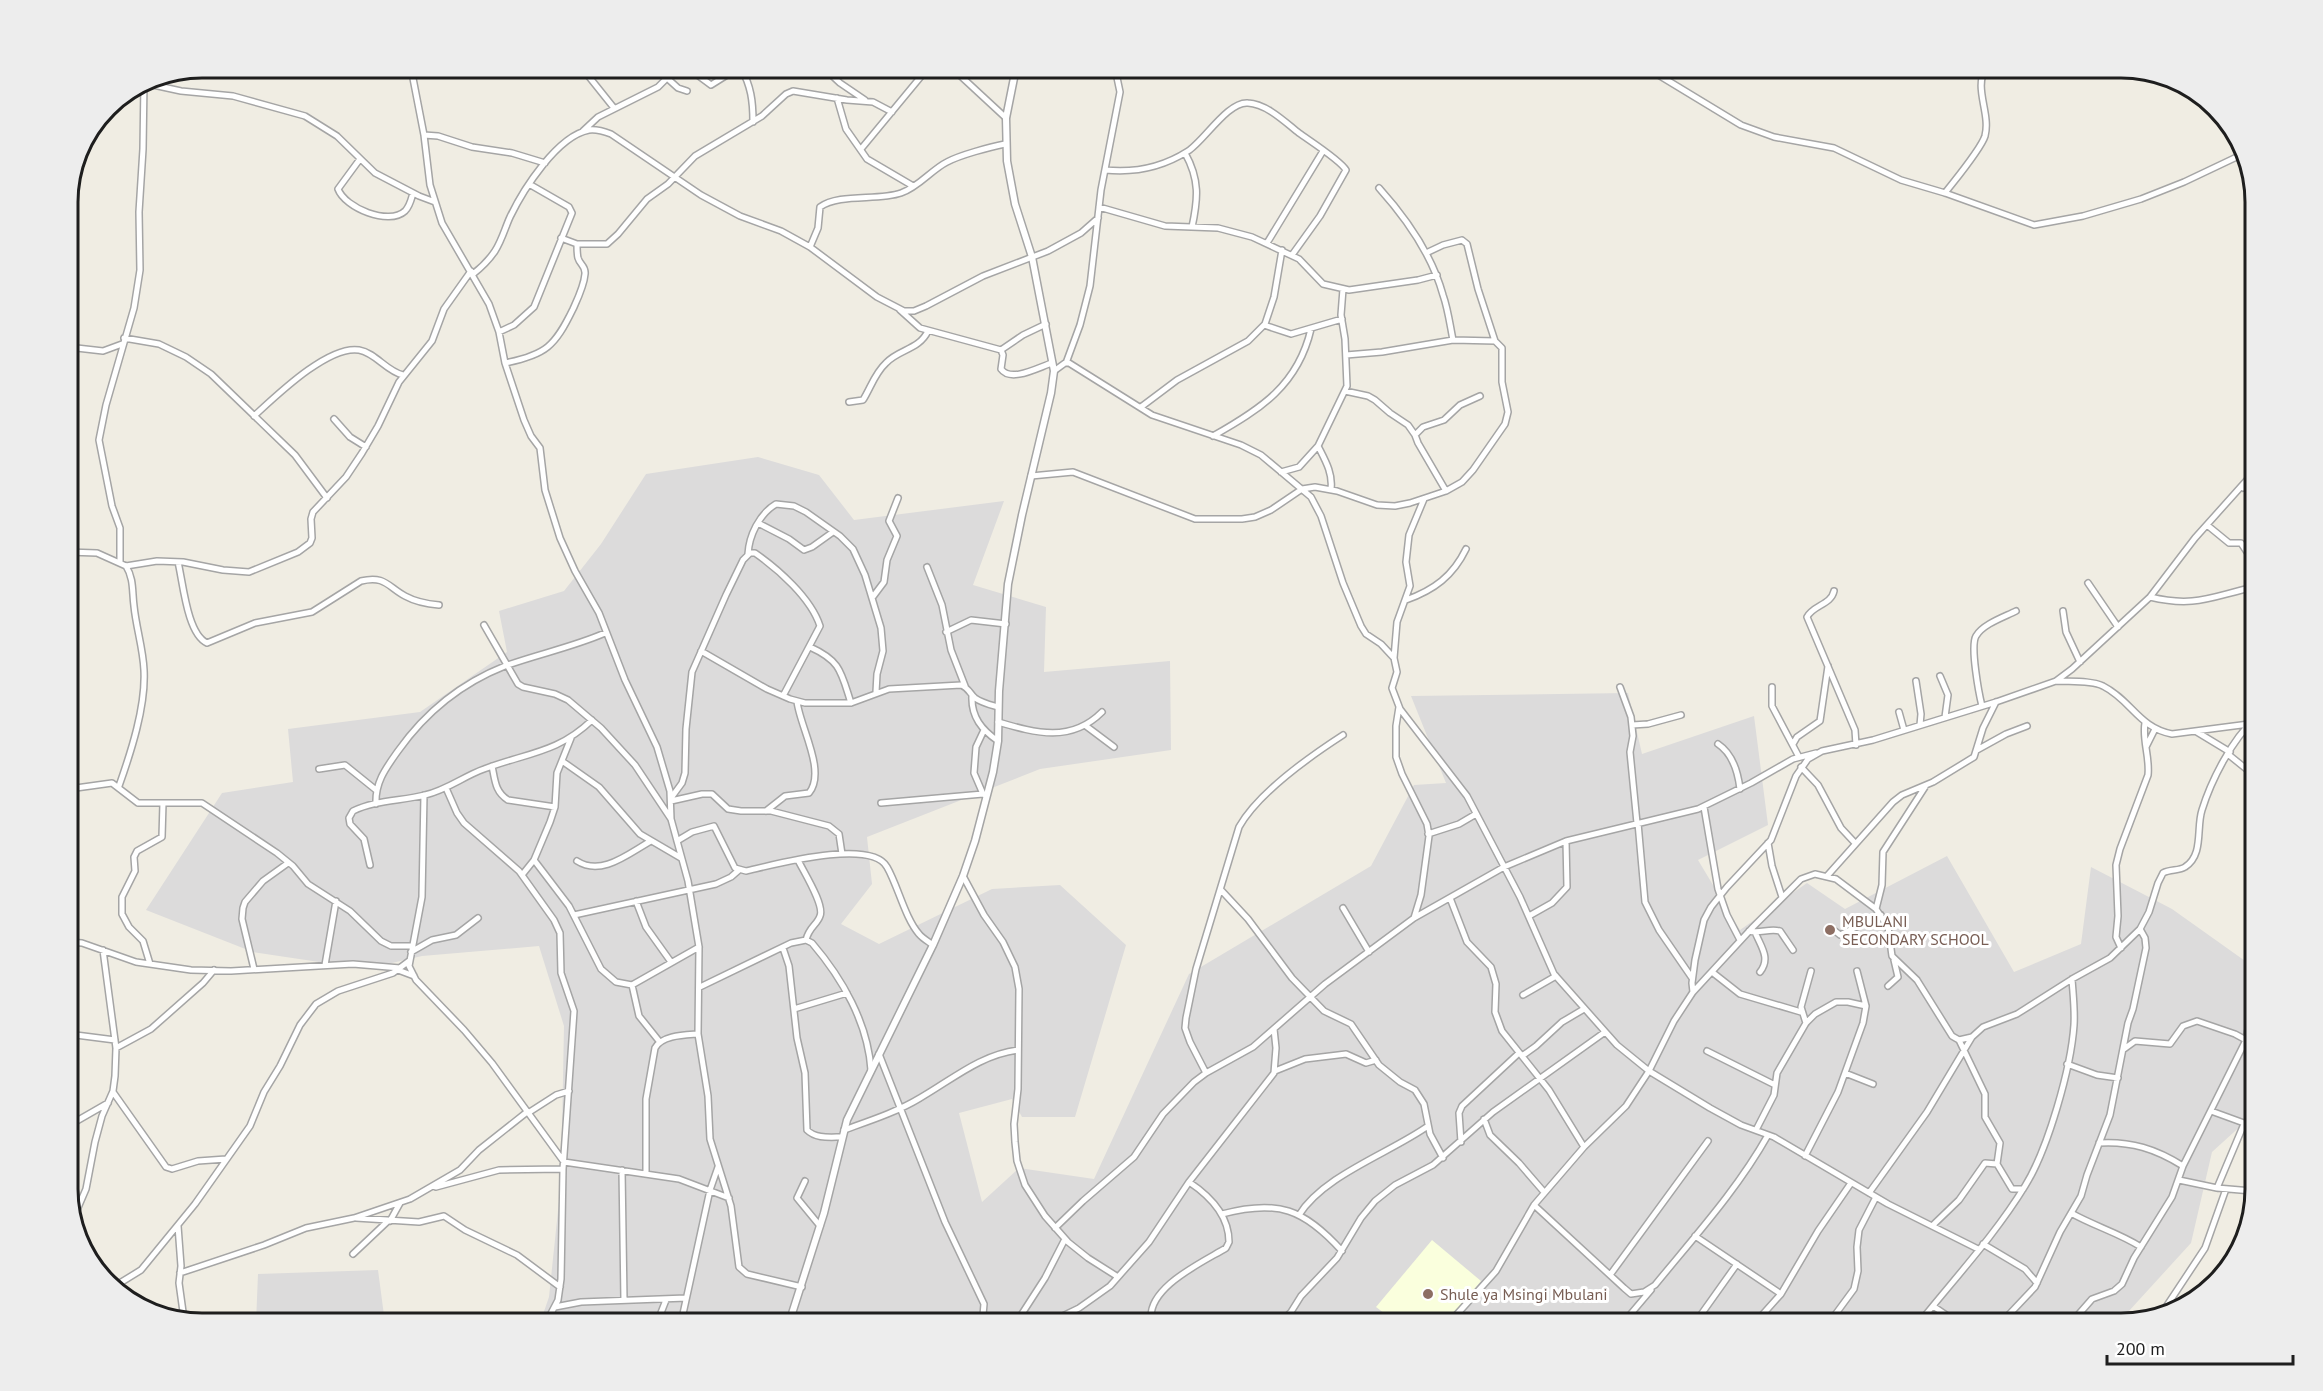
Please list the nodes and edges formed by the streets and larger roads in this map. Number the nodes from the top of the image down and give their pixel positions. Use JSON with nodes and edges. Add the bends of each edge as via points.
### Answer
{"nodes":[{"id":1,"x":413,"y":78,"type":"edge"},
{"id":2,"x":590,"y":78,"type":"edge"},
{"id":3,"x":667,"y":78,"type":"joint"},
{"id":4,"x":700,"y":78,"type":"edge"},
{"id":5,"x":722,"y":78,"type":"edge"},
{"id":6,"x":747,"y":78,"type":"edge"},
{"id":7,"x":835,"y":78,"type":"edge"},
{"id":8,"x":920,"y":78,"type":"edge"},
{"id":9,"x":963,"y":78,"type":"edge"},
{"id":10,"x":1014,"y":78,"type":"edge"},
{"id":11,"x":1117,"y":78,"type":"edge"},
{"id":12,"x":1663,"y":78,"type":"edge"},
{"id":13,"x":1981,"y":78,"type":"edge"},
{"id":14,"x":160,"y":86,"type":"edge"},
{"id":15,"x":687,"y":91,"type":"dead end"},
{"id":16,"x":144,"y":93,"type":"edge"},
{"id":17,"x":837,"y":98,"type":"junction"},
{"id":18,"x":869,"y":102,"type":"junction"},
{"id":19,"x":614,"y":108,"type":"junction"},
{"id":20,"x":892,"y":112,"type":"junction"},
{"id":21,"x":1006,"y":118,"type":"junction"},
{"id":22,"x":753,"y":122,"type":"junction"},
{"id":23,"x":583,"y":132,"type":"junction"},
{"id":24,"x":424,"y":135,"type":"junction"},
{"id":25,"x":1005,"y":144,"type":"junction"},
{"id":26,"x":861,"y":149,"type":"junction"},
{"id":27,"x":1323,"y":151,"type":"junction"},
{"id":28,"x":1185,"y":153,"type":"junction"},
{"id":29,"x":2236,"y":157,"type":"edge"},
{"id":30,"x":360,"y":159,"type":"junction"},
{"id":31,"x":545,"y":164,"type":"junction"},
{"id":32,"x":1105,"y":170,"type":"junction"},
{"id":33,"x":674,"y":178,"type":"junction"},
{"id":34,"x":529,"y":184,"type":"junction"},
{"id":35,"x":913,"y":186,"type":"junction"},
{"id":36,"x":1379,"y":188,"type":"dead end"},
{"id":37,"x":413,"y":193,"type":"junction"},
{"id":38,"x":1945,"y":193,"type":"junction"},
{"id":39,"x":435,"y":202,"type":"junction"},
{"id":40,"x":1100,"y":207,"type":"junction"},
{"id":41,"x":1098,"y":218,"type":"junction"},
{"id":42,"x":1192,"y":227,"type":"junction"},
{"id":43,"x":561,"y":238,"type":"junction"},
{"id":44,"x":1266,"y":243,"type":"junction"},
{"id":45,"x":577,"y":244,"type":"junction"},
{"id":46,"x":810,"y":247,"type":"junction"},
{"id":47,"x":1282,"y":250,"type":"junction"},
{"id":48,"x":1426,"y":253,"type":"junction"},
{"id":49,"x":1292,"y":255,"type":"junction"},
{"id":50,"x":1032,"y":257,"type":"junction"},
{"id":51,"x":472,"y":272,"type":"junction"},
{"id":52,"x":1437,"y":275,"type":"junction"},
{"id":53,"x":1343,"y":289,"type":"junction"},
{"id":54,"x":899,"y":309,"type":"junction"},
{"id":55,"x":1342,"y":319,"type":"junction"},
{"id":56,"x":1046,"y":324,"type":"junction"},
{"id":57,"x":1264,"y":325,"type":"junction"},
{"id":58,"x":1311,"y":329,"type":"junction"},
{"id":59,"x":928,"y":331,"type":"junction"},
{"id":60,"x":499,"y":332,"type":"junction"},
{"id":61,"x":1453,"y":340,"type":"junction"},
{"id":62,"x":123,"y":341,"type":"junction"},
{"id":63,"x":1495,"y":341,"type":"junction"},
{"id":64,"x":78,"y":347,"type":"edge"},
{"id":65,"x":1001,"y":350,"type":"junction"},
{"id":66,"x":1346,"y":355,"type":"junction"},
{"id":67,"x":505,"y":363,"type":"junction"},
{"id":68,"x":1052,"y":363,"type":"junction"},
{"id":69,"x":1066,"y":363,"type":"junction"},
{"id":70,"x":1054,"y":371,"type":"junction"},
{"id":71,"x":403,"y":375,"type":"junction"},
{"id":72,"x":1345,"y":392,"type":"junction"},
{"id":73,"x":1480,"y":396,"type":"dead end"},
{"id":74,"x":849,"y":402,"type":"dead end"},
{"id":75,"x":1141,"y":407,"type":"junction"},
{"id":76,"x":254,"y":416,"type":"junction"},
{"id":77,"x":334,"y":420,"type":"dead end"},
{"id":78,"x":1415,"y":435,"type":"junction"},
{"id":79,"x":1213,"y":436,"type":"junction"},
{"id":80,"x":1318,"y":446,"type":"junction"},
{"id":81,"x":366,"y":447,"type":"junction"},
{"id":82,"x":1281,"y":472,"type":"junction"},
{"id":83,"x":1031,"y":476,"type":"junction"},
{"id":84,"x":2245,"y":485,"type":"edge"},
{"id":85,"x":2245,"y":487,"type":"edge"},
{"id":86,"x":1302,"y":489,"type":"junction"},
{"id":87,"x":1331,"y":489,"type":"junction"},
{"id":88,"x":2242,"y":489,"type":"junction"},
{"id":89,"x":1446,"y":491,"type":"junction"},
{"id":90,"x":327,"y":498,"type":"junction"},
{"id":91,"x":898,"y":498,"type":"dead end"},
{"id":92,"x":1424,"y":499,"type":"junction"},
{"id":93,"x":758,"y":523,"type":"junction"},
{"id":94,"x":2207,"y":525,"type":"junction"},
{"id":95,"x":833,"y":532,"type":"junction"},
{"id":96,"x":1466,"y":549,"type":"dead end"},
{"id":97,"x":2245,"y":549,"type":"edge"},
{"id":98,"x":78,"y":552,"type":"edge"},
{"id":99,"x":748,"y":555,"type":"junction"},
{"id":100,"x":178,"y":562,"type":"junction"},
{"id":101,"x":123,"y":565,"type":"junction"},
{"id":102,"x":927,"y":567,"type":"dead end"},
{"id":103,"x":2088,"y":583,"type":"dead end"},
{"id":104,"x":2245,"y":589,"type":"edge"},
{"id":105,"x":1834,"y":591,"type":"dead end"},
{"id":106,"x":2150,"y":597,"type":"junction"},
{"id":107,"x":872,"y":598,"type":"junction"},
{"id":108,"x":1406,"y":600,"type":"junction"},
{"id":109,"x":439,"y":605,"type":"dead end"},
{"id":110,"x":2016,"y":610,"type":"dead end"},
{"id":111,"x":2063,"y":611,"type":"dead end"},
{"id":112,"x":1006,"y":624,"type":"junction"},
{"id":113,"x":484,"y":625,"type":"dead end"},
{"id":114,"x":2118,"y":627,"type":"junction"},
{"id":115,"x":946,"y":632,"type":"junction"},
{"id":116,"x":605,"y":633,"type":"junction"},
{"id":117,"x":810,"y":647,"type":"junction"},
{"id":118,"x":701,"y":651,"type":"junction"},
{"id":119,"x":1394,"y":658,"type":"junction"},
{"id":120,"x":2080,"y":662,"type":"junction"},
{"id":121,"x":1828,"y":665,"type":"junction"},
{"id":122,"x":507,"y":666,"type":"junction"},
{"id":123,"x":1940,"y":676,"type":"dead end"},
{"id":124,"x":1916,"y":681,"type":"dead end"},
{"id":125,"x":2056,"y":681,"type":"junction"},
{"id":126,"x":965,"y":686,"type":"junction"},
{"id":127,"x":1620,"y":687,"type":"dead end"},
{"id":128,"x":1772,"y":687,"type":"dead end"},
{"id":129,"x":876,"y":692,"type":"junction"},
{"id":130,"x":783,"y":696,"type":"junction"},
{"id":131,"x":972,"y":696,"type":"junction"},
{"id":132,"x":797,"y":701,"type":"junction"},
{"id":133,"x":1996,"y":702,"type":"junction"},
{"id":134,"x":851,"y":703,"type":"junction"},
{"id":135,"x":1399,"y":706,"type":"junction"},
{"id":136,"x":1982,"y":706,"type":"junction"},
{"id":137,"x":998,"y":707,"type":"junction"},
{"id":138,"x":1102,"y":712,"type":"dead end"},
{"id":139,"x":1899,"y":712,"type":"dead end"},
{"id":140,"x":1681,"y":715,"type":"dead end"},
{"id":141,"x":1945,"y":717,"type":"junction"},
{"id":142,"x":592,"y":720,"type":"junction"},
{"id":143,"x":998,"y":722,"type":"junction"},
{"id":144,"x":2145,"y":723,"type":"junction"},
{"id":145,"x":1632,"y":725,"type":"junction"},
{"id":146,"x":1920,"y":725,"type":"junction"},
{"id":147,"x":2245,"y":725,"type":"edge"},
{"id":148,"x":1086,"y":726,"type":"junction"},
{"id":149,"x":2027,"y":726,"type":"dead end"},
{"id":150,"x":2155,"y":729,"type":"junction"},
{"id":151,"x":984,"y":730,"type":"junction"},
{"id":152,"x":1904,"y":730,"type":"junction"},
{"id":153,"x":2197,"y":732,"type":"junction"},
{"id":154,"x":2245,"y":732,"type":"edge"},
{"id":155,"x":1343,"y":735,"type":"dead end"},
{"id":156,"x":571,"y":738,"type":"junction"},
{"id":157,"x":998,"y":741,"type":"junction"},
{"id":158,"x":1718,"y":744,"type":"dead end"},
{"id":159,"x":1793,"y":744,"type":"junction"},
{"id":160,"x":1856,"y":745,"type":"junction"},
{"id":161,"x":1114,"y":747,"type":"dead end"},
{"id":162,"x":2146,"y":747,"type":"junction"},
{"id":163,"x":1977,"y":750,"type":"junction"},
{"id":164,"x":1816,"y":753,"type":"junction"},
{"id":165,"x":2230,"y":754,"type":"junction"},
{"id":166,"x":1799,"y":757,"type":"junction"},
{"id":167,"x":562,"y":761,"type":"junction"},
{"id":168,"x":492,"y":766,"type":"junction"},
{"id":169,"x":1801,"y":767,"type":"junction"},
{"id":170,"x":2245,"y":767,"type":"edge"},
{"id":171,"x":319,"y":769,"type":"dead end"},
{"id":172,"x":119,"y":786,"type":"junction"},
{"id":173,"x":1925,"y":787,"type":"junction"},
{"id":174,"x":78,"y":788,"type":"edge"},
{"id":175,"x":446,"y":788,"type":"junction"},
{"id":176,"x":1740,"y":789,"type":"junction"},
{"id":177,"x":376,"y":790,"type":"junction"},
{"id":178,"x":424,"y":795,"type":"junction"},
{"id":179,"x":986,"y":795,"type":"junction"},
{"id":180,"x":671,"y":799,"type":"junction"},
{"id":181,"x":163,"y":803,"type":"junction"},
{"id":182,"x":881,"y":803,"type":"dead end"},
{"id":183,"x":376,"y":804,"type":"junction"},
{"id":184,"x":555,"y":807,"type":"junction"},
{"id":185,"x":1704,"y":807,"type":"junction"},
{"id":186,"x":766,"y":811,"type":"junction"},
{"id":187,"x":1476,"y":814,"type":"junction"},
{"id":188,"x":671,"y":819,"type":"junction"},
{"id":189,"x":1638,"y":823,"type":"junction"},
{"id":190,"x":1428,"y":834,"type":"junction"},
{"id":191,"x":651,"y":841,"type":"junction"},
{"id":192,"x":677,"y":841,"type":"junction"},
{"id":193,"x":1566,"y":841,"type":"junction"},
{"id":194,"x":1768,"y":843,"type":"junction"},
{"id":195,"x":1855,"y":843,"type":"junction"},
{"id":196,"x":842,"y":854,"type":"junction"},
{"id":197,"x":681,"y":858,"type":"junction"},
{"id":198,"x":534,"y":860,"type":"junction"},
{"id":199,"x":798,"y":860,"type":"junction"},
{"id":200,"x":577,"y":861,"type":"dead end"},
{"id":201,"x":288,"y":862,"type":"junction"},
{"id":202,"x":370,"y":865,"type":"dead end"},
{"id":203,"x":1504,"y":867,"type":"junction"},
{"id":204,"x":739,"y":870,"type":"junction"},
{"id":205,"x":522,"y":875,"type":"junction"},
{"id":206,"x":963,"y":876,"type":"junction"},
{"id":207,"x":1827,"y":876,"type":"junction"},
{"id":208,"x":689,"y":888,"type":"junction"},
{"id":209,"x":1221,"y":890,"type":"junction"},
{"id":210,"x":1720,"y":895,"type":"junction"},
{"id":211,"x":1782,"y":897,"type":"junction"},
{"id":212,"x":1450,"y":898,"type":"junction"},
{"id":213,"x":336,"y":901,"type":"junction"},
{"id":214,"x":636,"y":901,"type":"junction"},
{"id":215,"x":1343,"y":908,"type":"dead end"},
{"id":216,"x":1876,"y":909,"type":"junction"},
{"id":217,"x":574,"y":915,"type":"junction"},
{"id":218,"x":1881,"y":915,"type":"junction"},
{"id":219,"x":1529,"y":916,"type":"junction"},
{"id":220,"x":478,"y":918,"type":"dead end"},
{"id":221,"x":1414,"y":918,"type":"junction"},
{"id":222,"x":2140,"y":929,"type":"junction"},
{"id":223,"x":1752,"y":931,"type":"junction"},
{"id":224,"x":1835,"y":931,"type":"dead end"},
{"id":225,"x":806,"y":940,"type":"junction"},
{"id":226,"x":1740,"y":940,"type":"junction"},
{"id":227,"x":78,"y":943,"type":"edge"},
{"id":228,"x":933,"y":945,"type":"junction"},
{"id":229,"x":699,"y":947,"type":"junction"},
{"id":230,"x":783,"y":948,"type":"junction"},
{"id":231,"x":2121,"y":948,"type":"junction"},
{"id":232,"x":411,"y":949,"type":"junction"},
{"id":233,"x":103,"y":950,"type":"junction"},
{"id":234,"x":1793,"y":950,"type":"dead end"},
{"id":235,"x":1369,"y":952,"type":"junction"},
{"id":236,"x":1894,"y":958,"type":"junction"},
{"id":237,"x":409,"y":961,"type":"junction"},
{"id":238,"x":671,"y":962,"type":"junction"},
{"id":239,"x":150,"y":964,"type":"junction"},
{"id":240,"x":325,"y":965,"type":"junction"},
{"id":241,"x":254,"y":969,"type":"junction"},
{"id":242,"x":400,"y":969,"type":"junction"},
{"id":243,"x":214,"y":970,"type":"junction"},
{"id":244,"x":1811,"y":971,"type":"dead end"},
{"id":245,"x":1857,"y":971,"type":"dead end"},
{"id":246,"x":1712,"y":972,"type":"junction"},
{"id":247,"x":1760,"y":972,"type":"dead end"},
{"id":248,"x":414,"y":976,"type":"junction"},
{"id":249,"x":1556,"y":976,"type":"junction"},
{"id":250,"x":1692,"y":978,"type":"junction"},
{"id":251,"x":2072,"y":979,"type":"junction"},
{"id":252,"x":632,"y":985,"type":"junction"},
{"id":253,"x":1888,"y":986,"type":"dead end"},
{"id":254,"x":700,"y":987,"type":"junction"},
{"id":255,"x":1693,"y":992,"type":"junction"},
{"id":256,"x":847,"y":993,"type":"junction"},
{"id":257,"x":1523,"y":995,"type":"dead end"},
{"id":258,"x":1310,"y":997,"type":"junction"},
{"id":259,"x":1866,"y":1006,"type":"junction"},
{"id":260,"x":794,"y":1009,"type":"junction"},
{"id":261,"x":1584,"y":1009,"type":"junction"},
{"id":262,"x":1801,"y":1012,"type":"junction"},
{"id":263,"x":1806,"y":1023,"type":"junction"},
{"id":264,"x":1274,"y":1029,"type":"junction"},
{"id":265,"x":1605,"y":1032,"type":"junction"},
{"id":266,"x":698,"y":1034,"type":"junction"},
{"id":267,"x":78,"y":1035,"type":"edge"},
{"id":268,"x":1972,"y":1037,"type":"junction"},
{"id":269,"x":2245,"y":1039,"type":"edge"},
{"id":270,"x":115,"y":1040,"type":"junction"},
{"id":271,"x":1959,"y":1040,"type":"junction"},
{"id":272,"x":660,"y":1041,"type":"junction"},
{"id":273,"x":2245,"y":1042,"type":"edge"},
{"id":274,"x":116,"y":1048,"type":"junction"},
{"id":275,"x":2124,"y":1049,"type":"junction"},
{"id":276,"x":1018,"y":1050,"type":"junction"},
{"id":277,"x":1707,"y":1051,"type":"dead end"},
{"id":278,"x":1964,"y":1051,"type":"junction"},
{"id":279,"x":879,"y":1054,"type":"junction"},
{"id":280,"x":1521,"y":1055,"type":"junction"},
{"id":281,"x":1376,"y":1060,"type":"junction"},
{"id":282,"x":2067,"y":1064,"type":"junction"},
{"id":283,"x":871,"y":1070,"type":"junction"},
{"id":284,"x":1275,"y":1071,"type":"junction"},
{"id":285,"x":1649,"y":1071,"type":"junction"},
{"id":286,"x":1206,"y":1073,"type":"junction"},
{"id":287,"x":1845,"y":1074,"type":"junction"},
{"id":288,"x":2118,"y":1078,"type":"junction"},
{"id":289,"x":1542,"y":1080,"type":"junction"},
{"id":290,"x":1873,"y":1084,"type":"dead end"},
{"id":291,"x":1775,"y":1085,"type":"junction"},
{"id":292,"x":113,"y":1091,"type":"junction"},
{"id":293,"x":569,"y":1091,"type":"junction"},
{"id":294,"x":108,"y":1103,"type":"junction"},
{"id":295,"x":901,"y":1108,"type":"junction"},
{"id":296,"x":2211,"y":1111,"type":"junction"},
{"id":297,"x":527,"y":1113,"type":"junction"},
{"id":298,"x":1484,"y":1119,"type":"junction"},
{"id":299,"x":78,"y":1120,"type":"edge"},
{"id":300,"x":2244,"y":1124,"type":"joint"},
{"id":301,"x":1428,"y":1126,"type":"junction"},
{"id":302,"x":1755,"y":1130,"type":"junction"},
{"id":303,"x":843,"y":1134,"type":"junction"},
{"id":304,"x":1768,"y":1135,"type":"junction"},
{"id":305,"x":1708,"y":1141,"type":"dead end"},
{"id":306,"x":1461,"y":1142,"type":"junction"},
{"id":307,"x":2099,"y":1143,"type":"junction"},
{"id":308,"x":1584,"y":1147,"type":"junction"},
{"id":309,"x":1805,"y":1156,"type":"junction"},
{"id":310,"x":1443,"y":1158,"type":"junction"},
{"id":311,"x":226,"y":1159,"type":"junction"},
{"id":312,"x":564,"y":1162,"type":"junction"},
{"id":313,"x":1997,"y":1164,"type":"junction"},
{"id":314,"x":718,"y":1166,"type":"junction"},
{"id":315,"x":2183,"y":1166,"type":"junction"},
{"id":316,"x":563,"y":1169,"type":"junction"},
{"id":317,"x":622,"y":1170,"type":"junction"},
{"id":318,"x":646,"y":1174,"type":"junction"},
{"id":319,"x":2179,"y":1179,"type":"junction"},
{"id":320,"x":805,"y":1181,"type":"dead end"},
{"id":321,"x":1189,"y":1182,"type":"junction"},
{"id":322,"x":1851,"y":1183,"type":"junction"},
{"id":323,"x":2217,"y":1188,"type":"junction"},
{"id":324,"x":428,"y":1189,"type":"junction"},
{"id":325,"x":2023,"y":1189,"type":"junction"},
{"id":326,"x":2226,"y":1189,"type":"junction"},
{"id":327,"x":710,"y":1190,"type":"junction"},
{"id":328,"x":2245,"y":1190,"type":"edge"},
{"id":329,"x":1544,"y":1192,"type":"junction"},
{"id":330,"x":1869,"y":1193,"type":"junction"},
{"id":331,"x":1876,"y":1197,"type":"junction"},
{"id":332,"x":729,"y":1198,"type":"junction"},
{"id":333,"x":78,"y":1201,"type":"edge"},
{"id":334,"x":400,"y":1203,"type":"junction"},
{"id":335,"x":1534,"y":1205,"type":"junction"},
{"id":336,"x":1222,"y":1214,"type":"junction"},
{"id":337,"x":2071,"y":1214,"type":"junction"},
{"id":338,"x":1299,"y":1215,"type":"junction"},
{"id":339,"x":354,"y":1218,"type":"junction"},
{"id":340,"x":389,"y":1221,"type":"junction"},
{"id":341,"x":178,"y":1226,"type":"junction"},
{"id":342,"x":820,"y":1226,"type":"junction"},
{"id":343,"x":1932,"y":1226,"type":"junction"},
{"id":344,"x":1055,"y":1228,"type":"junction"},
{"id":345,"x":1695,"y":1236,"type":"junction"},
{"id":346,"x":1065,"y":1239,"type":"junction"},
{"id":347,"x":1981,"y":1247,"type":"junction"},
{"id":348,"x":2141,"y":1247,"type":"junction"},
{"id":349,"x":1342,"y":1251,"type":"junction"},
{"id":350,"x":353,"y":1254,"type":"dead end"},
{"id":351,"x":1737,"y":1264,"type":"junction"},
{"id":352,"x":180,"y":1273,"type":"junction"},
{"id":353,"x":1610,"y":1275,"type":"junction"},
{"id":354,"x":1118,"y":1277,"type":"junction"},
{"id":355,"x":120,"y":1282,"type":"edge"},
{"id":356,"x":2037,"y":1283,"type":"junction"},
{"id":357,"x":1655,"y":1285,"type":"junction"},
{"id":358,"x":560,"y":1287,"type":"junction"},
{"id":359,"x":802,"y":1287,"type":"junction"},
{"id":360,"x":1780,"y":1294,"type":"junction"},
{"id":361,"x":686,"y":1298,"type":"junction"},
{"id":362,"x":624,"y":1300,"type":"junction"},
{"id":363,"x":666,"y":1300,"type":"junction"},
{"id":364,"x":2168,"y":1304,"type":"edge"},
{"id":365,"x":1933,"y":1306,"type":"junction"},
{"id":366,"x":555,"y":1307,"type":"junction"},
{"id":367,"x":183,"y":1312,"type":"edge"},
{"id":368,"x":552,"y":1313,"type":"edge"},
{"id":369,"x":661,"y":1313,"type":"edge"},
{"id":370,"x":683,"y":1313,"type":"edge"},
{"id":371,"x":793,"y":1313,"type":"edge"},
{"id":372,"x":983,"y":1313,"type":"edge"},
{"id":373,"x":1022,"y":1313,"type":"edge"},
{"id":374,"x":1066,"y":1313,"type":"edge"},
{"id":375,"x":1152,"y":1313,"type":"edge"},
{"id":376,"x":1289,"y":1313,"type":"edge"},
{"id":377,"x":1458,"y":1313,"type":"edge"},
{"id":378,"x":1631,"y":1313,"type":"edge"},
{"id":379,"x":1702,"y":1313,"type":"edge"},
{"id":380,"x":1764,"y":1313,"type":"edge"},
{"id":381,"x":1836,"y":1313,"type":"edge"},
{"id":382,"x":1927,"y":1313,"type":"edge"},
{"id":383,"x":1943,"y":1313,"type":"edge"},
{"id":384,"x":2011,"y":1313,"type":"edge"},
{"id":385,"x":2081,"y":1313,"type":"edge"}],
"edges":[{"from":1,"to":24,"type":"street"},
{"from":2,"to":19,"type":"street"},
{"from":3,"to":15,"type":"street"},
{"from":3,"to":19,"type":"street","via":[[649,92]]},
{"from":4,"to":5,"type":"street","via":[[711,84]]},
{"from":6,"to":22,"type":"street"},
{"from":7,"to":18,"type":"street"},
{"from":8,"to":20,"type":"street"},
{"from":9,"to":21,"type":"street"},
{"from":10,"to":21,"type":"street"},
{"from":11,"to":32,"type":"street","via":[[1120,92]]},
{"from":12,"to":38,"type":"street","via":[[1757,132],[1834,148],[1902,180]]},
{"from":13,"to":38,"type":"street","via":[[1985,135]]},
{"from":14,"to":30,"type":"street","via":[[233,96],[305,116],[337,136]]},
{"from":16,"to":62,"type":"street","via":[[140,270],[134,308]]},
{"from":17,"to":18,"type":"street"},
{"from":17,"to":22,"type":"street","via":[[793,91]]},
{"from":17,"to":26,"type":"street","via":[[846,129]]},
{"from":18,"to":20,"type":"street"},
{"from":19,"to":23,"type":"street"},
{"from":20,"to":26,"type":"street"},
{"from":21,"to":25,"type":"street"},
{"from":22,"to":33,"type":"street","via":[[695,156]]},
{"from":23,"to":31,"type":"street"},
{"from":23,"to":33,"type":"street","via":[[597,129],[611,134]]},
{"from":24,"to":31,"type":"street","via":[[512,153]]},
{"from":24,"to":39,"type":"street"},
{"from":25,"to":35,"type":"street","via":[[947,162]]},
{"from":25,"to":50,"type":"street","via":[[1015,204]]},
{"from":26,"to":35,"type":"street","via":[[870,162]]},
{"from":27,"to":28,"type":"street","via":[[1275,115],[1243,103],[1221,118]]},
{"from":27,"to":44,"type":"street"},
{"from":27,"to":49,"type":"street","via":[[1344,166],[1345,174]]},
{"from":28,"to":32,"type":"street","via":[[1141,170]]},
{"from":28,"to":42,"type":"street","via":[[1198,193]]},
{"from":29,"to":38,"type":"street","via":[[2141,200],[2034,225]]},
{"from":30,"to":37,"type":"street","via":[[375,173]]},
{"from":30,"to":37,"type":"street","via":[[338,189],[361,210],[381,216],[401,214]]},
{"from":31,"to":34,"type":"street"},
{"from":32,"to":40,"type":"street"},
{"from":33,"to":45,"type":"street","via":[[647,199],[611,241]]},
{"from":33,"to":46,"type":"street","via":[[740,216]]},
{"from":34,"to":43,"type":"street","via":[[571,208]]},
{"from":34,"to":51,"type":"street","via":[[494,252]]},
{"from":35,"to":46,"type":"street","via":[[902,193],[823,205]]},
{"from":36,"to":48,"type":"street"},
{"from":37,"to":39,"type":"street"},
{"from":39,"to":51,"type":"street","via":[[442,223]]},
{"from":40,"to":41,"type":"street"},
{"from":40,"to":42,"type":"street","via":[[1165,226]]},
{"from":41,"to":50,"type":"street","via":[[1081,233]]},
{"from":41,"to":69,"type":"street","via":[[1086,305]]},
{"from":42,"to":44,"type":"street","via":[[1231,230]]},
{"from":43,"to":45,"type":"street"},
{"from":43,"to":60,"type":"street","via":[[534,307],[514,325]]},
{"from":44,"to":47,"type":"street"},
{"from":45,"to":67,"type":"street","via":[[578,258],[585,268],[584,284],[561,332],[552,345],[538,354]]},
{"from":46,"to":54,"type":"street"},
{"from":47,"to":49,"type":"street"},
{"from":47,"to":57,"type":"street","via":[[1274,297]]},
{"from":48,"to":52,"type":"street"},
{"from":48,"to":63,"type":"street","via":[[1462,240],[1467,244]]},
{"from":49,"to":53,"type":"street","via":[[1323,284]]},
{"from":50,"to":54,"type":"street","via":[[914,310]]},
{"from":50,"to":56,"type":"street"},
{"from":51,"to":60,"type":"street"},
{"from":51,"to":71,"type":"street","via":[[444,309],[432,341]]},
{"from":52,"to":53,"type":"street","via":[[1363,290]]},
{"from":52,"to":61,"type":"street"},
{"from":53,"to":55,"type":"street"},
{"from":54,"to":59,"type":"street","via":[[911,322]]},
{"from":55,"to":58,"type":"street"},
{"from":55,"to":66,"type":"street"},
{"from":56,"to":65,"type":"street"},
{"from":56,"to":68,"type":"street"},
{"from":57,"to":58,"type":"street","via":[[1291,334]]},
{"from":57,"to":75,"type":"street","via":[[1248,341],[1177,380]]},
{"from":58,"to":79,"type":"street","via":[[1305,353],[1286,383]]},
{"from":59,"to":65,"type":"street"},
{"from":59,"to":74,"type":"street","via":[[917,346],[886,363],[871,381],[863,400]]},
{"from":60,"to":67,"type":"street"},
{"from":61,"to":63,"type":"street"},
{"from":61,"to":66,"type":"street"},
{"from":62,"to":64,"type":"street","via":[[103,351]]},
{"from":62,"to":76,"type":"street","via":[[159,344],[186,357],[211,374]]},
{"from":62,"to":101,"type":"street","via":[[99,441],[120,528]]},
{"from":63,"to":89,"type":"street","via":[[1502,348],[1502,382],[1508,415],[1473,470]]},
{"from":65,"to":68,"type":"street","via":[[1001,369],[1007,375]]},
{"from":66,"to":72,"type":"street"},
{"from":67,"to":116,"type":"street","via":[[524,420],[540,448],[545,490],[560,537],[599,613]]},
{"from":68,"to":70,"type":"street"},
{"from":69,"to":70,"type":"street"},
{"from":69,"to":75,"type":"street"},
{"from":70,"to":83,"type":"street"},
{"from":71,"to":76,"type":"street","via":[[360,350],[341,351],[284,388]]},
{"from":71,"to":81,"type":"street"},
{"from":72,"to":78,"type":"street","via":[[1375,400]]},
{"from":72,"to":80,"type":"street"},
{"from":73,"to":78,"type":"street"},
{"from":75,"to":79,"type":"street"},
{"from":76,"to":90,"type":"street","via":[[295,455]]},
{"from":77,"to":81,"type":"street"},
{"from":78,"to":89,"type":"street"},
{"from":79,"to":82,"type":"street","via":[[1261,455]]},
{"from":80,"to":82,"type":"street","via":[[1299,467]]},
{"from":80,"to":87,"type":"street","via":[[1328,466]]},
{"from":81,"to":90,"type":"street"},
{"from":82,"to":86,"type":"street"},
{"from":83,"to":86,"type":"street","via":[[1073,472],[1195,519],[1255,517]]},
{"from":83,"to":112,"type":"street","via":[[1008,584]]},
{"from":84,"to":88,"type":"street"},
{"from":85,"to":88,"type":"street"},
{"from":86,"to":87,"type":"street"},
{"from":86,"to":119,"type":"street","via":[[1321,516],[1342,583],[1361,626]]},
{"from":87,"to":92,"type":"street","via":[[1377,505],[1395,506]]},
{"from":88,"to":94,"type":"street"},
{"from":89,"to":92,"type":"street"},
{"from":90,"to":100,"type":"street","via":[[313,512],[310,543],[298,552],[249,572]]},
{"from":91,"to":107,"type":"street","via":[[889,521],[897,536],[887,560],[884,582]]},
{"from":92,"to":108,"type":"street","via":[[1408,539],[1410,586]]},
{"from":93,"to":95,"type":"street","via":[[804,550]]},
{"from":93,"to":95,"type":"street","via":[[770,508],[784,503],[806,512]]},
{"from":93,"to":99,"type":"street"},
{"from":94,"to":97,"type":"street","via":[[2229,543],[2241,543]]},
{"from":94,"to":106,"type":"street"},
{"from":95,"to":107,"type":"street","via":[[853,549]]},
{"from":96,"to":108,"type":"street","via":[[1453,571],[1435,588]]},
{"from":98,"to":101,"type":"street","via":[[97,553]]},
{"from":99,"to":117,"type":"street","via":[[754,553],[782,574],[818,619],[820,626]]},
{"from":99,"to":118,"type":"street"},
{"from":100,"to":101,"type":"street"},
{"from":100,"to":109,"type":"street","via":[[190,617],[199,638],[207,643],[255,623],[309,614],[367,579],[386,582],[412,600]]},
{"from":101,"to":172,"type":"street","via":[[132,576],[144,681],[132,747]]},
{"from":102,"to":115,"type":"street","via":[[942,605]]},
{"from":103,"to":114,"type":"street"},
{"from":104,"to":106,"type":"street","via":[[2202,601],[2170,602]]},
{"from":105,"to":121,"type":"street","via":[[1831,599],[1807,617]]},
{"from":106,"to":114,"type":"street"},
{"from":107,"to":129,"type":"street","via":[[883,644]]},
{"from":108,"to":119,"type":"street","via":[[1397,622]]},
{"from":110,"to":136,"type":"street","via":[[1976,635],[1977,686]]},
{"from":111,"to":120,"type":"street","via":[[2066,632]]},
{"from":112,"to":115,"type":"street","via":[[971,620]]},
{"from":112,"to":137,"type":"street"},
{"from":113,"to":122,"type":"street"},
{"from":114,"to":120,"type":"street"},
{"from":115,"to":126,"type":"street"},
{"from":116,"to":122,"type":"street"},
{"from":116,"to":180,"type":"street","via":[[652,735]]},
{"from":117,"to":130,"type":"street"},
{"from":117,"to":134,"type":"street","via":[[837,665]]},
{"from":118,"to":130,"type":"street"},
{"from":118,"to":180,"type":"street","via":[[690,687],[685,773]]},
{"from":119,"to":135,"type":"street","via":[[1397,672],[1392,688]]},
{"from":120,"to":125,"type":"street"},
{"from":121,"to":159,"type":"street","via":[[1820,721]]},
{"from":121,"to":160,"type":"street","via":[[1855,730]]},
{"from":122,"to":142,"type":"street","via":[[523,687],[562,697]]},
{"from":122,"to":177,"type":"street","via":[[457,692],[422,720],[385,768]]},
{"from":123,"to":141,"type":"street","via":[[1948,695]]},
{"from":124,"to":146,"type":"street"},
{"from":125,"to":133,"type":"street"},
{"from":125,"to":144,"type":"street","via":[[2101,685]]},
{"from":126,"to":129,"type":"street"},
{"from":126,"to":131,"type":"street"},
{"from":127,"to":145,"type":"street"},
{"from":128,"to":159,"type":"street","via":[[1772,706]]},
{"from":129,"to":134,"type":"street"},
{"from":130,"to":132,"type":"street"},
{"from":131,"to":137,"type":"street"},
{"from":131,"to":151,"type":"street","via":[[975,717]]},
{"from":132,"to":134,"type":"street"},
{"from":132,"to":186,"type":"street","via":[[812,749],[813,786],[809,793],[785,796]]},
{"from":133,"to":136,"type":"street"},
{"from":133,"to":163,"type":"street"},
{"from":135,"to":187,"type":"street","via":[[1467,796]]},
{"from":135,"to":190,"type":"street","via":[[1396,757]]},
{"from":136,"to":141,"type":"street"},
{"from":137,"to":143,"type":"street"},
{"from":138,"to":148,"type":"street"},
{"from":139,"to":152,"type":"street"},
{"from":140,"to":145,"type":"street"},
{"from":141,"to":146,"type":"street"},
{"from":142,"to":156,"type":"street"},
{"from":142,"to":188,"type":"street","via":[[635,765]]},
{"from":143,"to":148,"type":"street","via":[[1049,732],[1074,731]]},
{"from":143,"to":157,"type":"street"},
{"from":144,"to":150,"type":"street"},
{"from":144,"to":162,"type":"street"},
{"from":145,"to":189,"type":"street","via":[[1630,752]]},
{"from":146,"to":152,"type":"street"},
{"from":147,"to":153,"type":"street"},
{"from":148,"to":161,"type":"street"},
{"from":149,"to":163,"type":"street"},
{"from":150,"to":153,"type":"street","via":[[2172,734]]},
{"from":150,"to":162,"type":"street"},
{"from":151,"to":157,"type":"street"},
{"from":151,"to":179,"type":"street","via":[[976,747],[974,773]]},
{"from":152,"to":160,"type":"street"},
{"from":153,"to":165,"type":"street"},
{"from":154,"to":165,"type":"street"},
{"from":155,"to":209,"type":"street","via":[[1289,774],[1242,822]]},
{"from":156,"to":167,"type":"street"},
{"from":156,"to":168,"type":"street","via":[[526,758]]},
{"from":157,"to":179,"type":"street"},
{"from":158,"to":176,"type":"street","via":[[1733,760]]},
{"from":159,"to":166,"type":"street"},
{"from":160,"to":164,"type":"street"},
{"from":162,"to":231,"type":"street","via":[[2148,774],[2116,865],[2116,937]]},
{"from":163,"to":173,"type":"street","via":[[1974,757]]},
{"from":164,"to":166,"type":"street"},
{"from":164,"to":169,"type":"street"},
{"from":165,"to":170,"type":"street"},
{"from":165,"to":222,"type":"street","via":[[2203,807],[2194,856],[2185,867],[2163,873]]},
{"from":166,"to":176,"type":"street"},
{"from":167,"to":184,"type":"street","via":[[557,773]]},
{"from":167,"to":191,"type":"street","via":[[599,787],[640,834]]},
{"from":168,"to":175,"type":"street"},
{"from":168,"to":184,"type":"street","via":[[503,797]]},
{"from":169,"to":194,"type":"street"},
{"from":169,"to":195,"type":"street","via":[[1818,785],[1841,828]]},
{"from":171,"to":177,"type":"street","via":[[345,765]]},
{"from":172,"to":174,"type":"street","via":[[108,783]]},
{"from":172,"to":181,"type":"street","via":[[138,803]]},
{"from":173,"to":195,"type":"street","via":[[1893,802]]},
{"from":173,"to":216,"type":"street","via":[[1883,852],[1882,885]]},
{"from":175,"to":178,"type":"street"},
{"from":175,"to":205,"type":"street","via":[[457,813],[471,831]]},
{"from":176,"to":185,"type":"street"},
{"from":177,"to":183,"type":"street"},
{"from":178,"to":183,"type":"street"},
{"from":178,"to":232,"type":"street","via":[[422,897]]},
{"from":179,"to":182,"type":"street"},
{"from":179,"to":206,"type":"street"},
{"from":180,"to":186,"type":"street","via":[[712,794],[728,809]]},
{"from":180,"to":188,"type":"street"},
{"from":181,"to":201,"type":"street","via":[[202,803]]},
{"from":181,"to":239,"type":"street","via":[[162,837],[137,851],[135,870],[122,897],[122,914],[143,941]]},
{"from":183,"to":202,"type":"street","via":[[357,809],[349,818],[364,839]]},
{"from":184,"to":198,"type":"street"},
{"from":185,"to":189,"type":"street"},
{"from":185,"to":210,"type":"street"},
{"from":186,"to":196,"type":"street","via":[[829,826],[839,834]]},
{"from":187,"to":190,"type":"street"},
{"from":187,"to":203,"type":"street"},
{"from":188,"to":192,"type":"street"},
{"from":189,"to":193,"type":"street"},
{"from":189,"to":250,"type":"street","via":[[1645,902]]},
{"from":190,"to":221,"type":"street","via":[[1421,896]]},
{"from":191,"to":197,"type":"street"},
{"from":191,"to":200,"type":"street","via":[[605,866]]},
{"from":192,"to":197,"type":"street"},
{"from":192,"to":204,"type":"street","via":[[714,826]]},
{"from":193,"to":203,"type":"street"},
{"from":193,"to":219,"type":"street","via":[[1567,887],[1552,903]]},
{"from":194,"to":210,"type":"street"},
{"from":194,"to":211,"type":"street"},
{"from":195,"to":207,"type":"street"},
{"from":196,"to":199,"type":"street"},
{"from":196,"to":228,"type":"street","via":[[881,859],[918,933]]},
{"from":197,"to":208,"type":"street"},
{"from":198,"to":205,"type":"street"},
{"from":198,"to":217,"type":"street"},
{"from":199,"to":204,"type":"street"},
{"from":199,"to":225,"type":"street","via":[[821,912]]},
{"from":201,"to":213,"type":"street","via":[[308,884]]},
{"from":201,"to":241,"type":"street","via":[[263,881],[243,908]]},
{"from":203,"to":212,"type":"street"},
{"from":203,"to":219,"type":"street"},
{"from":204,"to":208,"type":"street","via":[[720,882]]},
{"from":205,"to":293,"type":"street","via":[[560,933],[561,973],[574,1011]]},
{"from":206,"to":228,"type":"street"},
{"from":206,"to":276,"type":"street","via":[[1015,967],[1019,989]]},
{"from":207,"to":211,"type":"street","via":[[1815,874],[1801,879]]},
{"from":207,"to":216,"type":"street"},
{"from":208,"to":214,"type":"street"},
{"from":208,"to":229,"type":"street"},
{"from":209,"to":258,"type":"street"},
{"from":209,"to":286,"type":"street","via":[[1196,969],[1185,1028]]},
{"from":210,"to":226,"type":"street"},
{"from":210,"to":250,"type":"street","via":[[1704,920]]},
{"from":211,"to":223,"type":"street"},
{"from":212,"to":221,"type":"street"},
{"from":212,"to":280,"type":"street","via":[[1467,942],[1491,967],[1498,1023]]},
{"from":213,"to":232,"type":"street","via":[[385,943]]},
{"from":213,"to":240,"type":"street"},
{"from":214,"to":217,"type":"street"},
{"from":214,"to":238,"type":"street","via":[[646,927]]},
{"from":215,"to":235,"type":"street"},
{"from":216,"to":218,"type":"street"},
{"from":217,"to":252,"type":"street","via":[[601,969],[616,982]]},
{"from":218,"to":224,"type":"street","via":[[1840,935]]},
{"from":218,"to":236,"type":"street","via":[[1888,927]]},
{"from":219,"to":249,"type":"street"},
{"from":220,"to":232,"type":"street","via":[[456,935]]},
{"from":221,"to":235,"type":"street"},
{"from":222,"to":231,"type":"street"},
{"from":222,"to":275,"type":"street","via":[[2147,944]]},
{"from":223,"to":226,"type":"street"},
{"from":223,"to":234,"type":"street","via":[[1780,931]]},
{"from":223,"to":247,"type":"street","via":[[1766,956]]},
{"from":225,"to":230,"type":"street"},
{"from":225,"to":256,"type":"street","via":[[818,950]]},
{"from":226,"to":246,"type":"street"},
{"from":227,"to":233,"type":"street"},
{"from":228,"to":279,"type":"street"},
{"from":229,"to":238,"type":"street"},
{"from":229,"to":254,"type":"street"},
{"from":230,"to":254,"type":"street"},
{"from":230,"to":260,"type":"street"},
{"from":231,"to":251,"type":"street","via":[[2098,967]]},
{"from":232,"to":237,"type":"street"},
{"from":233,"to":239,"type":"street"},
{"from":233,"to":270,"type":"street"},
{"from":235,"to":258,"type":"street"},
{"from":236,"to":253,"type":"street","via":[[1898,977]]},
{"from":236,"to":271,"type":"street","via":[[1917,980],[1952,1036]]},
{"from":237,"to":242,"type":"street"},
{"from":237,"to":248,"type":"street"},
{"from":238,"to":252,"type":"street"},
{"from":239,"to":243,"type":"street"},
{"from":240,"to":241,"type":"street"},
{"from":240,"to":242,"type":"street"},
{"from":241,"to":243,"type":"street"},
{"from":242,"to":248,"type":"street"},
{"from":242,"to":311,"type":"street","via":[[338,991],[316,1004],[300,1025],[250,1126]]},
{"from":243,"to":274,"type":"street","via":[[151,1029]]},
{"from":244,"to":262,"type":"street"},
{"from":245,"to":259,"type":"street"},
{"from":246,"to":255,"type":"street"},
{"from":246,"to":262,"type":"street","via":[[1740,994]]},
{"from":248,"to":297,"type":"street","via":[[492,1063]]},
{"from":249,"to":257,"type":"street"},
{"from":249,"to":261,"type":"street"},
{"from":250,"to":255,"type":"street"},
{"from":251,"to":268,"type":"street","via":[[2017,1014],[1983,1027]]},
{"from":251,"to":282,"type":"street","via":[[2074,1025]]},
{"from":252,"to":272,"type":"street","via":[[639,1016]]},
{"from":254,"to":266,"type":"street"},
{"from":255,"to":285,"type":"street"},
{"from":256,"to":260,"type":"street"},
{"from":256,"to":283,"type":"street","via":[[870,1049]]},
{"from":258,"to":264,"type":"street"},
{"from":258,"to":281,"type":"street","via":[[1324,1011],[1351,1024]]},
{"from":259,"to":263,"type":"street","via":[[1836,1002]]},
{"from":259,"to":287,"type":"street"},
{"from":260,"to":303,"type":"street","via":[[805,1074],[807,1130],[819,1137]]},
{"from":261,"to":265,"type":"street"},
{"from":261,"to":280,"type":"street"},
{"from":262,"to":263,"type":"street"},
{"from":263,"to":291,"type":"street","via":[[1780,1065]]},
{"from":264,"to":284,"type":"street"},
{"from":264,"to":286,"type":"street","via":[[1253,1047]]},
{"from":265,"to":285,"type":"street"},
{"from":265,"to":289,"type":"street"},
{"from":266,"to":272,"type":"street"},
{"from":266,"to":314,"type":"street","via":[[710,1139]]},
{"from":267,"to":270,"type":"street"},
{"from":268,"to":271,"type":"street"},
{"from":268,"to":278,"type":"street"},
{"from":269,"to":275,"type":"street","via":[[2196,1021],[2183,1026],[2170,1044],[2135,1041]]},
{"from":270,"to":274,"type":"street"},
{"from":271,"to":278,"type":"street"},
{"from":272,"to":318,"type":"street","via":[[655,1048],[646,1099]]},
{"from":273,"to":296,"type":"street"},
{"from":274,"to":292,"type":"street"},
{"from":275,"to":288,"type":"street"},
{"from":276,"to":295,"type":"street","via":[[983,1059]]},
{"from":276,"to":344,"type":"street","via":[[1014,1124],[1017,1161],[1025,1185]]},
{"from":277,"to":291,"type":"street"},
{"from":278,"to":313,"type":"street","via":[[1985,1094],[1985,1117],[2000,1140]]},
{"from":278,"to":330,"type":"street","via":[[1927,1112]]},
{"from":279,"to":283,"type":"street"},
{"from":279,"to":295,"type":"street"},
{"from":280,"to":289,"type":"street"},
{"from":280,"to":306,"type":"street","via":[[1462,1106]]},
{"from":281,"to":284,"type":"street","via":[[1366,1063],[1346,1054],[1305,1059]]},
{"from":281,"to":301,"type":"street","via":[[1385,1071],[1415,1090],[1424,1104]]},
{"from":282,"to":288,"type":"street"},
{"from":282,"to":325,"type":"street","via":[[2056,1108]]},
{"from":283,"to":303,"type":"street"},
{"from":284,"to":321,"type":"street"},
{"from":285,"to":302,"type":"street"},
{"from":285,"to":308,"type":"street","via":[[1626,1106]]},
{"from":286,"to":344,"type":"street","via":[[1171,1105],[1134,1157]]},
{"from":287,"to":290,"type":"street"},
{"from":287,"to":309,"type":"street"},
{"from":288,"to":307,"type":"street"},
{"from":289,"to":298,"type":"street"},
{"from":289,"to":308,"type":"street"},
{"from":291,"to":302,"type":"street","via":[[1770,1104]]},
{"from":292,"to":294,"type":"street"},
{"from":292,"to":311,"type":"street","via":[[166,1167]]},
{"from":293,"to":297,"type":"street"},
{"from":293,"to":312,"type":"street"},
{"from":294,"to":299,"type":"street"},
{"from":294,"to":333,"type":"street","via":[[95,1142],[90,1176]]},
{"from":295,"to":303,"type":"street"},
{"from":295,"to":372,"type":"street","via":[[945,1222],[984,1304]]},
{"from":296,"to":300,"type":"street"},
{"from":296,"to":315,"type":"street"},
{"from":297,"to":312,"type":"street"},
{"from":297,"to":324,"type":"street","via":[[460,1170]]},
{"from":298,"to":306,"type":"street"},
{"from":298,"to":329,"type":"street","via":[[1490,1135]]},
{"from":300,"to":323,"type":"street"},
{"from":301,"to":310,"type":"street"},
{"from":301,"to":338,"type":"street","via":[[1330,1184]]},
{"from":302,"to":304,"type":"street"},
{"from":303,"to":342,"type":"street"},
{"from":304,"to":309,"type":"street"},
{"from":304,"to":345,"type":"street","via":[[1732,1192]]},
{"from":305,"to":353,"type":"street"},
{"from":306,"to":310,"type":"street"},
{"from":307,"to":315,"type":"street","via":[[2126,1143],[2156,1150]]},
{"from":307,"to":337,"type":"street"},
{"from":308,"to":329,"type":"street"},
{"from":309,"to":322,"type":"street"},
{"from":310,"to":349,"type":"street","via":[[1375,1201]]},
{"from":311,"to":341,"type":"street"},
{"from":312,"to":316,"type":"street"},
{"from":312,"to":317,"type":"street"},
{"from":313,"to":325,"type":"street","via":[[2012,1189]]},
{"from":313,"to":343,"type":"street","via":[[1985,1163],[1959,1200]]},
{"from":314,"to":327,"type":"street"},
{"from":314,"to":332,"type":"street"},
{"from":315,"to":319,"type":"street"},
{"from":316,"to":324,"type":"street","via":[[499,1170]]},
{"from":316,"to":358,"type":"street"},
{"from":317,"to":318,"type":"street"},
{"from":317,"to":362,"type":"street"},
{"from":318,"to":327,"type":"street","via":[[679,1179]]},
{"from":319,"to":323,"type":"street"},
{"from":319,"to":348,"type":"street"},
{"from":320,"to":342,"type":"street","via":[[797,1198]]},
{"from":321,"to":336,"type":"street","via":[[1216,1204]]},
{"from":321,"to":354,"type":"street","via":[[1155,1234]]},
{"from":322,"to":330,"type":"street"},
{"from":322,"to":360,"type":"street"},
{"from":323,"to":326,"type":"street"},
{"from":324,"to":334,"type":"street"},
{"from":325,"to":347,"type":"street"},
{"from":326,"to":328,"type":"street"},
{"from":326,"to":364,"type":"street","via":[[2205,1248]]},
{"from":327,"to":332,"type":"street"},
{"from":327,"to":361,"type":"street"},
{"from":329,"to":335,"type":"street"},
{"from":330,"to":331,"type":"street"},
{"from":331,"to":343,"type":"street"},
{"from":331,"to":381,"type":"street","via":[[1859,1230],[1854,1289]]},
{"from":332,"to":359,"type":"street","via":[[739,1267],[747,1274]]},
{"from":334,"to":339,"type":"street"},
{"from":334,"to":340,"type":"street"},
{"from":335,"to":353,"type":"street"},
{"from":335,"to":377,"type":"street","via":[[1496,1271]]},
{"from":336,"to":338,"type":"street","via":[[1266,1208]]},
{"from":336,"to":375,"type":"street","via":[[1229,1242],[1226,1248],[1181,1274],[1160,1294]]},
{"from":337,"to":348,"type":"street"},
{"from":337,"to":356,"type":"street"},
{"from":338,"to":349,"type":"street","via":[[1321,1229]]},
{"from":339,"to":340,"type":"street"},
{"from":339,"to":352,"type":"street","via":[[306,1228]]},
{"from":340,"to":350,"type":"street"},
{"from":340,"to":358,"type":"street","via":[[419,1222],[444,1216],[517,1255]]},
{"from":341,"to":352,"type":"street"},
{"from":341,"to":355,"type":"street","via":[[141,1269]]},
{"from":342,"to":359,"type":"street"},
{"from":343,"to":347,"type":"street"},
{"from":344,"to":346,"type":"street"},
{"from":345,"to":351,"type":"street"},
{"from":345,"to":357,"type":"street"},
{"from":346,"to":354,"type":"street"},
{"from":346,"to":373,"type":"street"},
{"from":347,"to":356,"type":"street","via":[[2025,1269]]},
{"from":347,"to":365,"type":"street"},
{"from":348,"to":385,"type":"street","via":[[2119,1287],[2092,1299]]},
{"from":349,"to":376,"type":"street"},
{"from":351,"to":360,"type":"street"},
{"from":351,"to":379,"type":"street"},
{"from":352,"to":367,"type":"street"},
{"from":353,"to":357,"type":"street","via":[[1631,1294]]},
{"from":354,"to":374,"type":"street","via":[[1094,1298]]},
{"from":356,"to":384,"type":"street"},
{"from":357,"to":378,"type":"street"},
{"from":358,"to":366,"type":"street"},
{"from":359,"to":371,"type":"street"},
{"from":360,"to":380,"type":"street"},
{"from":361,"to":363,"type":"street"},
{"from":361,"to":370,"type":"street"},
{"from":362,"to":363,"type":"street"},
{"from":362,"to":366,"type":"street"},
{"from":363,"to":369,"type":"street"},
{"from":365,"to":382,"type":"street"},
{"from":365,"to":383,"type":"street"},
{"from":366,"to":368,"type":"street"}]}
